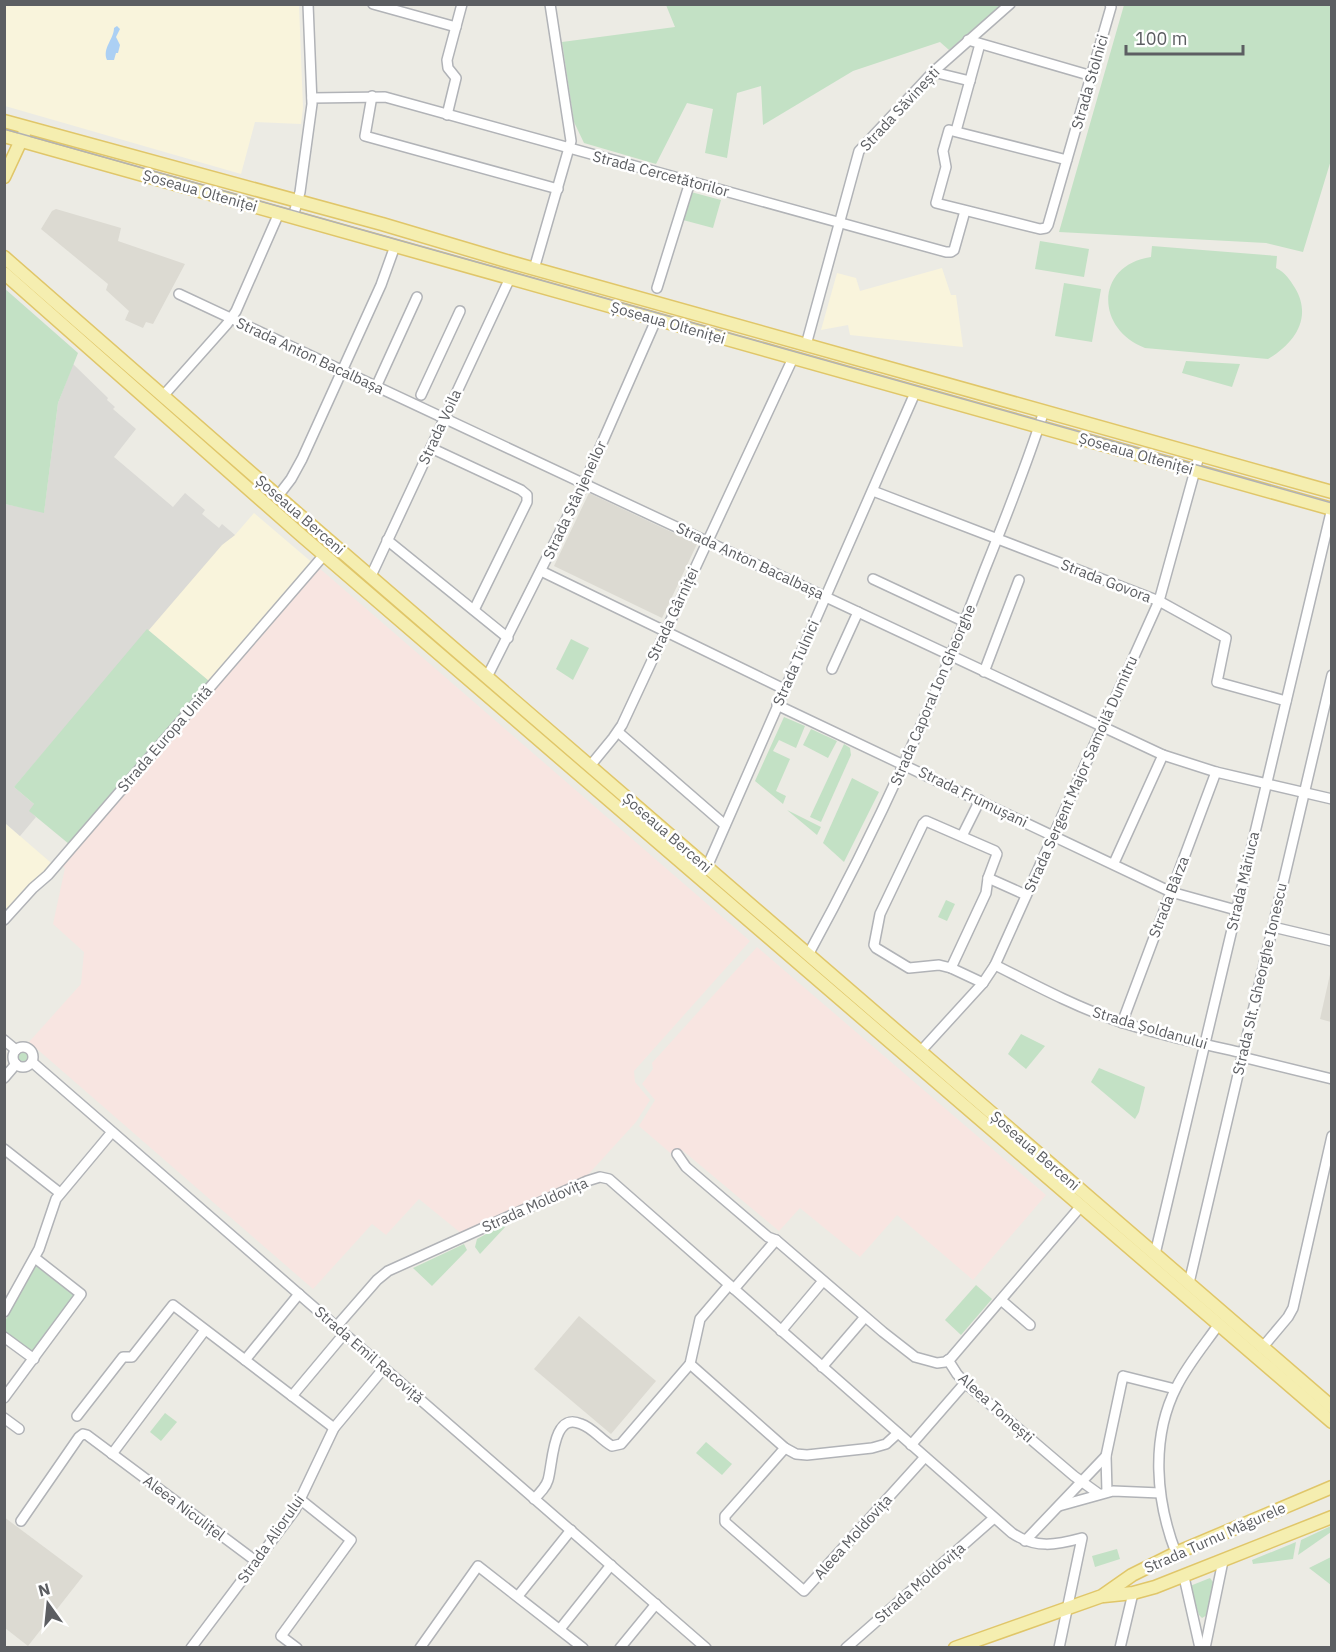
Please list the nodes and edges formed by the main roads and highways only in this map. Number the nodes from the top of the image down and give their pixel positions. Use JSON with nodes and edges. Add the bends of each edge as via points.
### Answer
{"nodes":[{"id":1,"x":4,"y":121,"type":"edge"},
{"id":2,"x":26,"y":127,"type":"junction"},
{"id":3,"x":4,"y":136,"type":"edge"},
{"id":4,"x":22,"y":141,"type":"junction"},
{"id":5,"x":4,"y":177,"type":"edge"},
{"id":6,"x":4,"y":257,"type":"edge"},
{"id":7,"x":4,"y":273,"type":"edge"},
{"id":8,"x":221,"y":447,"type":"junction"},
{"id":9,"x":212,"y":457,"type":"junction"},
{"id":10,"x":1332,"y":492,"type":"edge"},
{"id":11,"x":1331,"y":508,"type":"edge"},
{"id":12,"x":515,"y":701,"type":"junction"},
{"id":13,"x":506,"y":712,"type":"junction"},
{"id":14,"x":617,"y":798,"type":"junction"},
{"id":15,"x":854,"y":1003,"type":"junction"},
{"id":16,"x":1259,"y":1352,"type":"junction"},
{"id":17,"x":1329,"y":1415,"type":"edge"},
{"id":18,"x":1332,"y":1427,"type":"edge"},
{"id":19,"x":1332,"y":1487,"type":"edge"},
{"id":20,"x":1332,"y":1517,"type":"edge"},
{"id":21,"x":1102,"y":1596,"type":"junction"},
{"id":22,"x":955,"y":1647,"type":"edge"}],
"edges":[{"from":1,"to":2,"type":"main road","name":"Șoseaua Olteniței"},
{"from":2,"to":4,"type":"main road"},
{"from":2,"to":10,"type":"main road","name":"Șoseaua Olteniței"},
{"from":3,"to":4,"type":"main road","name":"Șoseaua Olteniței"},
{"from":4,"to":5,"type":"main road"},
{"from":4,"to":11,"type":"main road","name":"Șoseaua Olteniței"},
{"from":6,"to":8,"type":"main road","name":"Șoseaua Berceni"},
{"from":7,"to":9,"type":"main road","name":"Șoseaua Berceni"},
{"from":8,"to":9,"type":"main road"},
{"from":8,"to":12,"type":"main road","name":"Șoseaua Berceni"},
{"from":9,"to":13,"type":"main road","name":"Șoseaua Berceni"},
{"from":12,"to":13,"type":"main road"},
{"from":12,"to":14,"type":"main road","name":"Șoseaua Berceni","via":[[590,766]]},
{"from":13,"to":14,"type":"main road","name":"Șoseaua Berceni"},
{"from":14,"to":15,"type":"main road","name":"Șoseaua Berceni"},
{"from":14,"to":15,"type":"main road","name":"Șoseaua Berceni","via":[[707,867],[808,955]]},
{"from":15,"to":16,"type":"main road","name":"Șoseaua Berceni","via":[[1081,1206],[1219,1324]]},
{"from":15,"to":16,"type":"main road","name":"Șoseaua Berceni","via":[[920,1052],[1189,1283]]},
{"from":16,"to":17,"type":"main road","name":"Șoseaua Berceni"},
{"from":17,"to":18,"type":"main road","name":"Șoseaua Berceni"},
{"from":19,"to":21,"type":"main road","name":"Strada Turnu Măgurele","via":[[1176,1553],[1132,1575]]},
{"from":20,"to":21,"type":"main road","name":"Strada Turnu Măgurele","via":[[1184,1577],[1133,1593]]},
{"from":21,"to":22,"type":"main road","name":"Strada Turnu Măgurele"}]}
